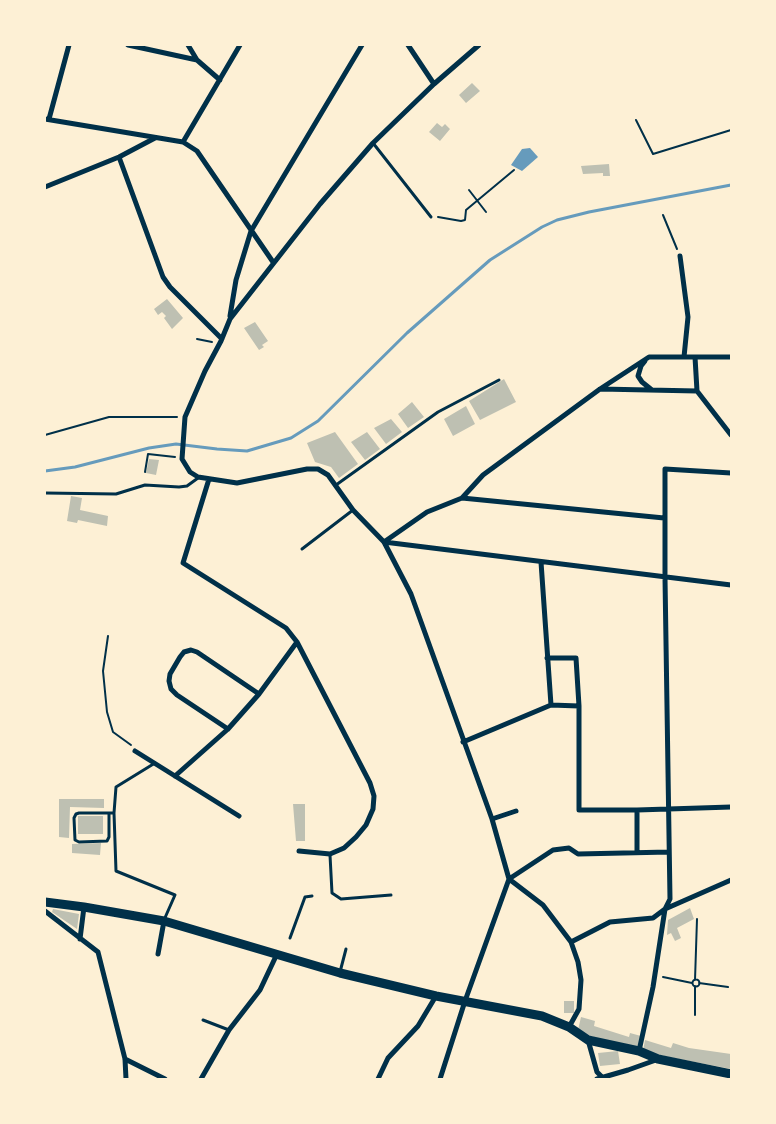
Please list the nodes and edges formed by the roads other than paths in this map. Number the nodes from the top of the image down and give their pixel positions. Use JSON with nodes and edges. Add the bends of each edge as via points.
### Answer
{"nodes":[{"id":1,"x":69,"y":45,"type":"edge"},
{"id":2,"x":128,"y":45,"type":"edge"},
{"id":3,"x":188,"y":45,"type":"edge"},
{"id":4,"x":240,"y":45,"type":"edge"},
{"id":5,"x":362,"y":45,"type":"edge"},
{"id":6,"x":408,"y":45,"type":"edge"},
{"id":7,"x":479,"y":45,"type":"edge"},
{"id":8,"x":197,"y":60,"type":"junction"},
{"id":9,"x":220,"y":80,"type":"junction"},
{"id":10,"x":434,"y":84,"type":"junction"},
{"id":11,"x":47,"y":119,"type":"edge"},
{"id":12,"x":156,"y":138,"type":"junction"},
{"id":13,"x":183,"y":142,"type":"junction"},
{"id":14,"x":373,"y":142,"type":"junction"},
{"id":15,"x":119,"y":157,"type":"junction"},
{"id":16,"x":45,"y":187,"type":"edge"},
{"id":17,"x":431,"y":217,"type":"road end"},
{"id":18,"x":251,"y":231,"type":"junction"},
{"id":19,"x":680,"y":256,"type":"road end"},
{"id":20,"x":273,"y":262,"type":"junction"},
{"id":21,"x":230,"y":319,"type":"junction"},
{"id":22,"x":220,"y":342,"type":"junction"},
{"id":23,"x":731,"y":356,"type":"edge"},
{"id":24,"x":648,"y":357,"type":"junction"},
{"id":25,"x":684,"y":357,"type":"junction"},
{"id":26,"x":695,"y":357,"type":"junction"},
{"id":27,"x":499,"y":380,"type":"dead end"},
{"id":28,"x":600,"y":389,"type":"junction"},
{"id":29,"x":653,"y":390,"type":"junction"},
{"id":30,"x":697,"y":391,"type":"junction"},
{"id":31,"x":731,"y":435,"type":"edge"},
{"id":32,"x":731,"y":473,"type":"edge"},
{"id":33,"x":198,"y":477,"type":"junction"},
{"id":34,"x":209,"y":480,"type":"junction"},
{"id":35,"x":336,"y":485,"type":"junction"},
{"id":36,"x":45,"y":493,"type":"edge"},
{"id":37,"x":462,"y":498,"type":"junction"},
{"id":38,"x":353,"y":510,"type":"junction"},
{"id":39,"x":664,"y":518,"type":"junction"},
{"id":40,"x":384,"y":542,"type":"junction"},
{"id":41,"x":302,"y":549,"type":"dead end"},
{"id":42,"x":541,"y":562,"type":"junction"},
{"id":43,"x":665,"y":578,"type":"junction"},
{"id":44,"x":731,"y":585,"type":"edge"},
{"id":45,"x":298,"y":642,"type":"junction"},
{"id":46,"x":547,"y":658,"type":"junction"},
{"id":47,"x":259,"y":694,"type":"junction"},
{"id":48,"x":551,"y":705,"type":"junction"},
{"id":49,"x":579,"y":706,"type":"junction"},
{"id":50,"x":228,"y":729,"type":"junction"},
{"id":51,"x":464,"y":742,"type":"junction"},
{"id":52,"x":135,"y":751,"type":"road end"},
{"id":53,"x":155,"y":763,"type":"junction"},
{"id":54,"x":175,"y":776,"type":"junction"},
{"id":55,"x":731,"y":807,"type":"edge"},
{"id":56,"x":668,"y":809,"type":"junction"},
{"id":57,"x":637,"y":810,"type":"junction"},
{"id":58,"x":516,"y":811,"type":"dead end"},
{"id":59,"x":109,"y":813,"type":"junction"},
{"id":60,"x":114,"y":813,"type":"junction"},
{"id":61,"x":238,"y":816,"type":"dead end"},
{"id":62,"x":492,"y":819,"type":"junction"},
{"id":63,"x":299,"y":851,"type":"dead end"},
{"id":64,"x":637,"y":852,"type":"junction"},
{"id":65,"x":669,"y":852,"type":"junction"},
{"id":66,"x":330,"y":854,"type":"junction"},
{"id":67,"x":509,"y":879,"type":"junction"},
{"id":68,"x":731,"y":880,"type":"edge"},
{"id":69,"x":391,"y":895,"type":"dead end"},
{"id":70,"x":312,"y":896,"type":"dead end"},
{"id":71,"x":45,"y":902,"type":"edge"},
{"id":72,"x":84,"y":907,"type":"junction"},
{"id":73,"x":665,"y":909,"type":"junction"},
{"id":74,"x":45,"y":911,"type":"edge"},
{"id":75,"x":164,"y":921,"type":"junction"},
{"id":76,"x":290,"y":938,"type":"dead end"},
{"id":77,"x":80,"y":939,"type":"junction"},
{"id":78,"x":571,"y":942,"type":"junction"},
{"id":79,"x":346,"y":949,"type":"dead end"},
{"id":80,"x":158,"y":954,"type":"dead end"},
{"id":81,"x":277,"y":954,"type":"junction"},
{"id":82,"x":340,"y":973,"type":"junction"},
{"id":83,"x":436,"y":996,"type":"junction"},
{"id":84,"x":465,"y":1001,"type":"junction"},
{"id":85,"x":204,"y":1020,"type":"dead end"},
{"id":86,"x":569,"y":1027,"type":"junction"},
{"id":87,"x":229,"y":1030,"type":"junction"},
{"id":88,"x":588,"y":1040,"type":"junction"},
{"id":89,"x":640,"y":1051,"type":"junction"},
{"id":90,"x":658,"y":1059,"type":"junction"},
{"id":91,"x":125,"y":1060,"type":"junction"},
{"id":92,"x":731,"y":1074,"type":"edge"},
{"id":93,"x":600,"y":1078,"type":"edge"},
{"id":94,"x":126,"y":1079,"type":"edge"},
{"id":95,"x":165,"y":1079,"type":"edge"},
{"id":96,"x":201,"y":1079,"type":"edge"},
{"id":97,"x":378,"y":1079,"type":"edge"},
{"id":98,"x":440,"y":1079,"type":"edge"}],
"edges":[{"from":1,"to":11,"type":"street"},
{"from":2,"to":8,"type":"street"},
{"from":3,"to":8,"type":"street"},
{"from":4,"to":9,"type":"street"},
{"from":5,"to":18,"type":"street"},
{"from":6,"to":10,"type":"street"},
{"from":7,"to":10,"type":"street"},
{"from":8,"to":9,"type":"street"},
{"from":9,"to":13,"type":"street"},
{"from":10,"to":14,"type":"street"},
{"from":11,"to":12,"type":"street"},
{"from":12,"to":13,"type":"street"},
{"from":12,"to":15,"type":"street"},
{"from":13,"to":18,"type":"street","via":[[197,151]]},
{"from":14,"to":17,"type":"lane"},
{"from":14,"to":20,"type":"street"},
{"from":15,"to":16,"type":"street"},
{"from":15,"to":22,"type":"street","via":[[163,277]]},
{"from":18,"to":20,"type":"street"},
{"from":18,"to":21,"type":"street","via":[[236,280]]},
{"from":19,"to":25,"type":"street","via":[[688,318]]},
{"from":20,"to":21,"type":"street"},
{"from":21,"to":22,"type":"street"},
{"from":22,"to":33,"type":"street","via":[[185,417],[182,458],[190,472]]},
{"from":23,"to":26,"type":"street"},
{"from":24,"to":25,"type":"street"},
{"from":24,"to":28,"type":"street"},
{"from":24,"to":29,"type":"street","via":[[638,376]]},
{"from":25,"to":26,"type":"street"},
{"from":26,"to":30,"type":"street"},
{"from":27,"to":35,"type":"lane","via":[[438,412]]},
{"from":28,"to":29,"type":"street"},
{"from":28,"to":37,"type":"street","via":[[483,475]]},
{"from":29,"to":30,"type":"street"},
{"from":30,"to":31,"type":"street"},
{"from":32,"to":39,"type":"street","via":[[665,468]]},
{"from":33,"to":34,"type":"street"},
{"from":33,"to":36,"type":"lane","via":[[187,486],[145,484],[116,494]]},
{"from":34,"to":35,"type":"street","via":[[237,484],[307,468],[318,469]]},
{"from":34,"to":45,"type":"street","via":[[183,563],[286,628]]},
{"from":35,"to":38,"type":"street"},
{"from":37,"to":39,"type":"street"},
{"from":37,"to":40,"type":"street","via":[[427,512]]},
{"from":38,"to":40,"type":"street"},
{"from":38,"to":41,"type":"lane"},
{"from":39,"to":43,"type":"street"},
{"from":40,"to":42,"type":"street"},
{"from":40,"to":51,"type":"street","via":[[411,594]]},
{"from":42,"to":43,"type":"street"},
{"from":42,"to":46,"type":"street"},
{"from":43,"to":44,"type":"street"},
{"from":43,"to":56,"type":"street"},
{"from":45,"to":47,"type":"street"},
{"from":45,"to":66,"type":"street","via":[[374,796],[373,809],[366,824],[344,848]]},
{"from":46,"to":48,"type":"street"},
{"from":46,"to":49,"type":"street","via":[[576,658]]},
{"from":47,"to":50,"type":"street"},
{"from":47,"to":50,"type":"street","via":[[198,652],[184,652],[170,674],[171,689]]},
{"from":48,"to":49,"type":"street"},
{"from":48,"to":51,"type":"street"},
{"from":49,"to":57,"type":"street","via":[[579,810]]},
{"from":50,"to":54,"type":"street"},
{"from":51,"to":62,"type":"street"},
{"from":52,"to":53,"type":"street"},
{"from":53,"to":54,"type":"street"},
{"from":53,"to":60,"type":"lane","via":[[116,787]]},
{"from":54,"to":61,"type":"street"},
{"from":55,"to":56,"type":"street"},
{"from":56,"to":57,"type":"street"},
{"from":56,"to":65,"type":"street"},
{"from":57,"to":64,"type":"street"},
{"from":58,"to":62,"type":"street"},
{"from":59,"to":59,"type":"lane","via":[[76,814],[75,840],[106,841],[109,837]]},
{"from":59,"to":60,"type":"lane"},
{"from":60,"to":75,"type":"lane","via":[[116,871],[175,894]]},
{"from":62,"to":67,"type":"street"},
{"from":63,"to":66,"type":"street"},
{"from":64,"to":65,"type":"street"},
{"from":64,"to":67,"type":"street","via":[[578,854],[569,848],[553,850]]},
{"from":65,"to":73,"type":"street","via":[[670,899]]},
{"from":66,"to":69,"type":"lane","via":[[332,893],[341,899]]},
{"from":67,"to":78,"type":"street","via":[[543,905]]},
{"from":67,"to":84,"type":"street"},
{"from":68,"to":73,"type":"street"},
{"from":70,"to":76,"type":"lane","via":[[306,898]]},
{"from":71,"to":72,"type":"main road"},
{"from":72,"to":75,"type":"main road"},
{"from":72,"to":77,"type":"street"},
{"from":73,"to":78,"type":"street","via":[[653,918],[610,922]]},
{"from":73,"to":89,"type":"street"},
{"from":74,"to":77,"type":"street"},
{"from":75,"to":80,"type":"street"},
{"from":75,"to":81,"type":"main road"},
{"from":77,"to":91,"type":"street","via":[[98,952]]},
{"from":78,"to":86,"type":"street","via":[[581,980],[579,1009]]},
{"from":79,"to":82,"type":"lane"},
{"from":81,"to":82,"type":"main road"},
{"from":81,"to":87,"type":"street","via":[[260,990]]},
{"from":82,"to":83,"type":"main road"},
{"from":83,"to":84,"type":"main road"},
{"from":83,"to":97,"type":"street","via":[[418,1026],[388,1058]]},
{"from":84,"to":86,"type":"main road","via":[[542,1016]]},
{"from":84,"to":98,"type":"street"},
{"from":85,"to":87,"type":"lane"},
{"from":86,"to":88,"type":"main road"},
{"from":87,"to":96,"type":"street"},
{"from":88,"to":89,"type":"main road"},
{"from":88,"to":93,"type":"street"},
{"from":89,"to":90,"type":"main road"},
{"from":90,"to":92,"type":"main road"},
{"from":90,"to":93,"type":"street"},
{"from":91,"to":94,"type":"street"},
{"from":91,"to":95,"type":"street"}]}
